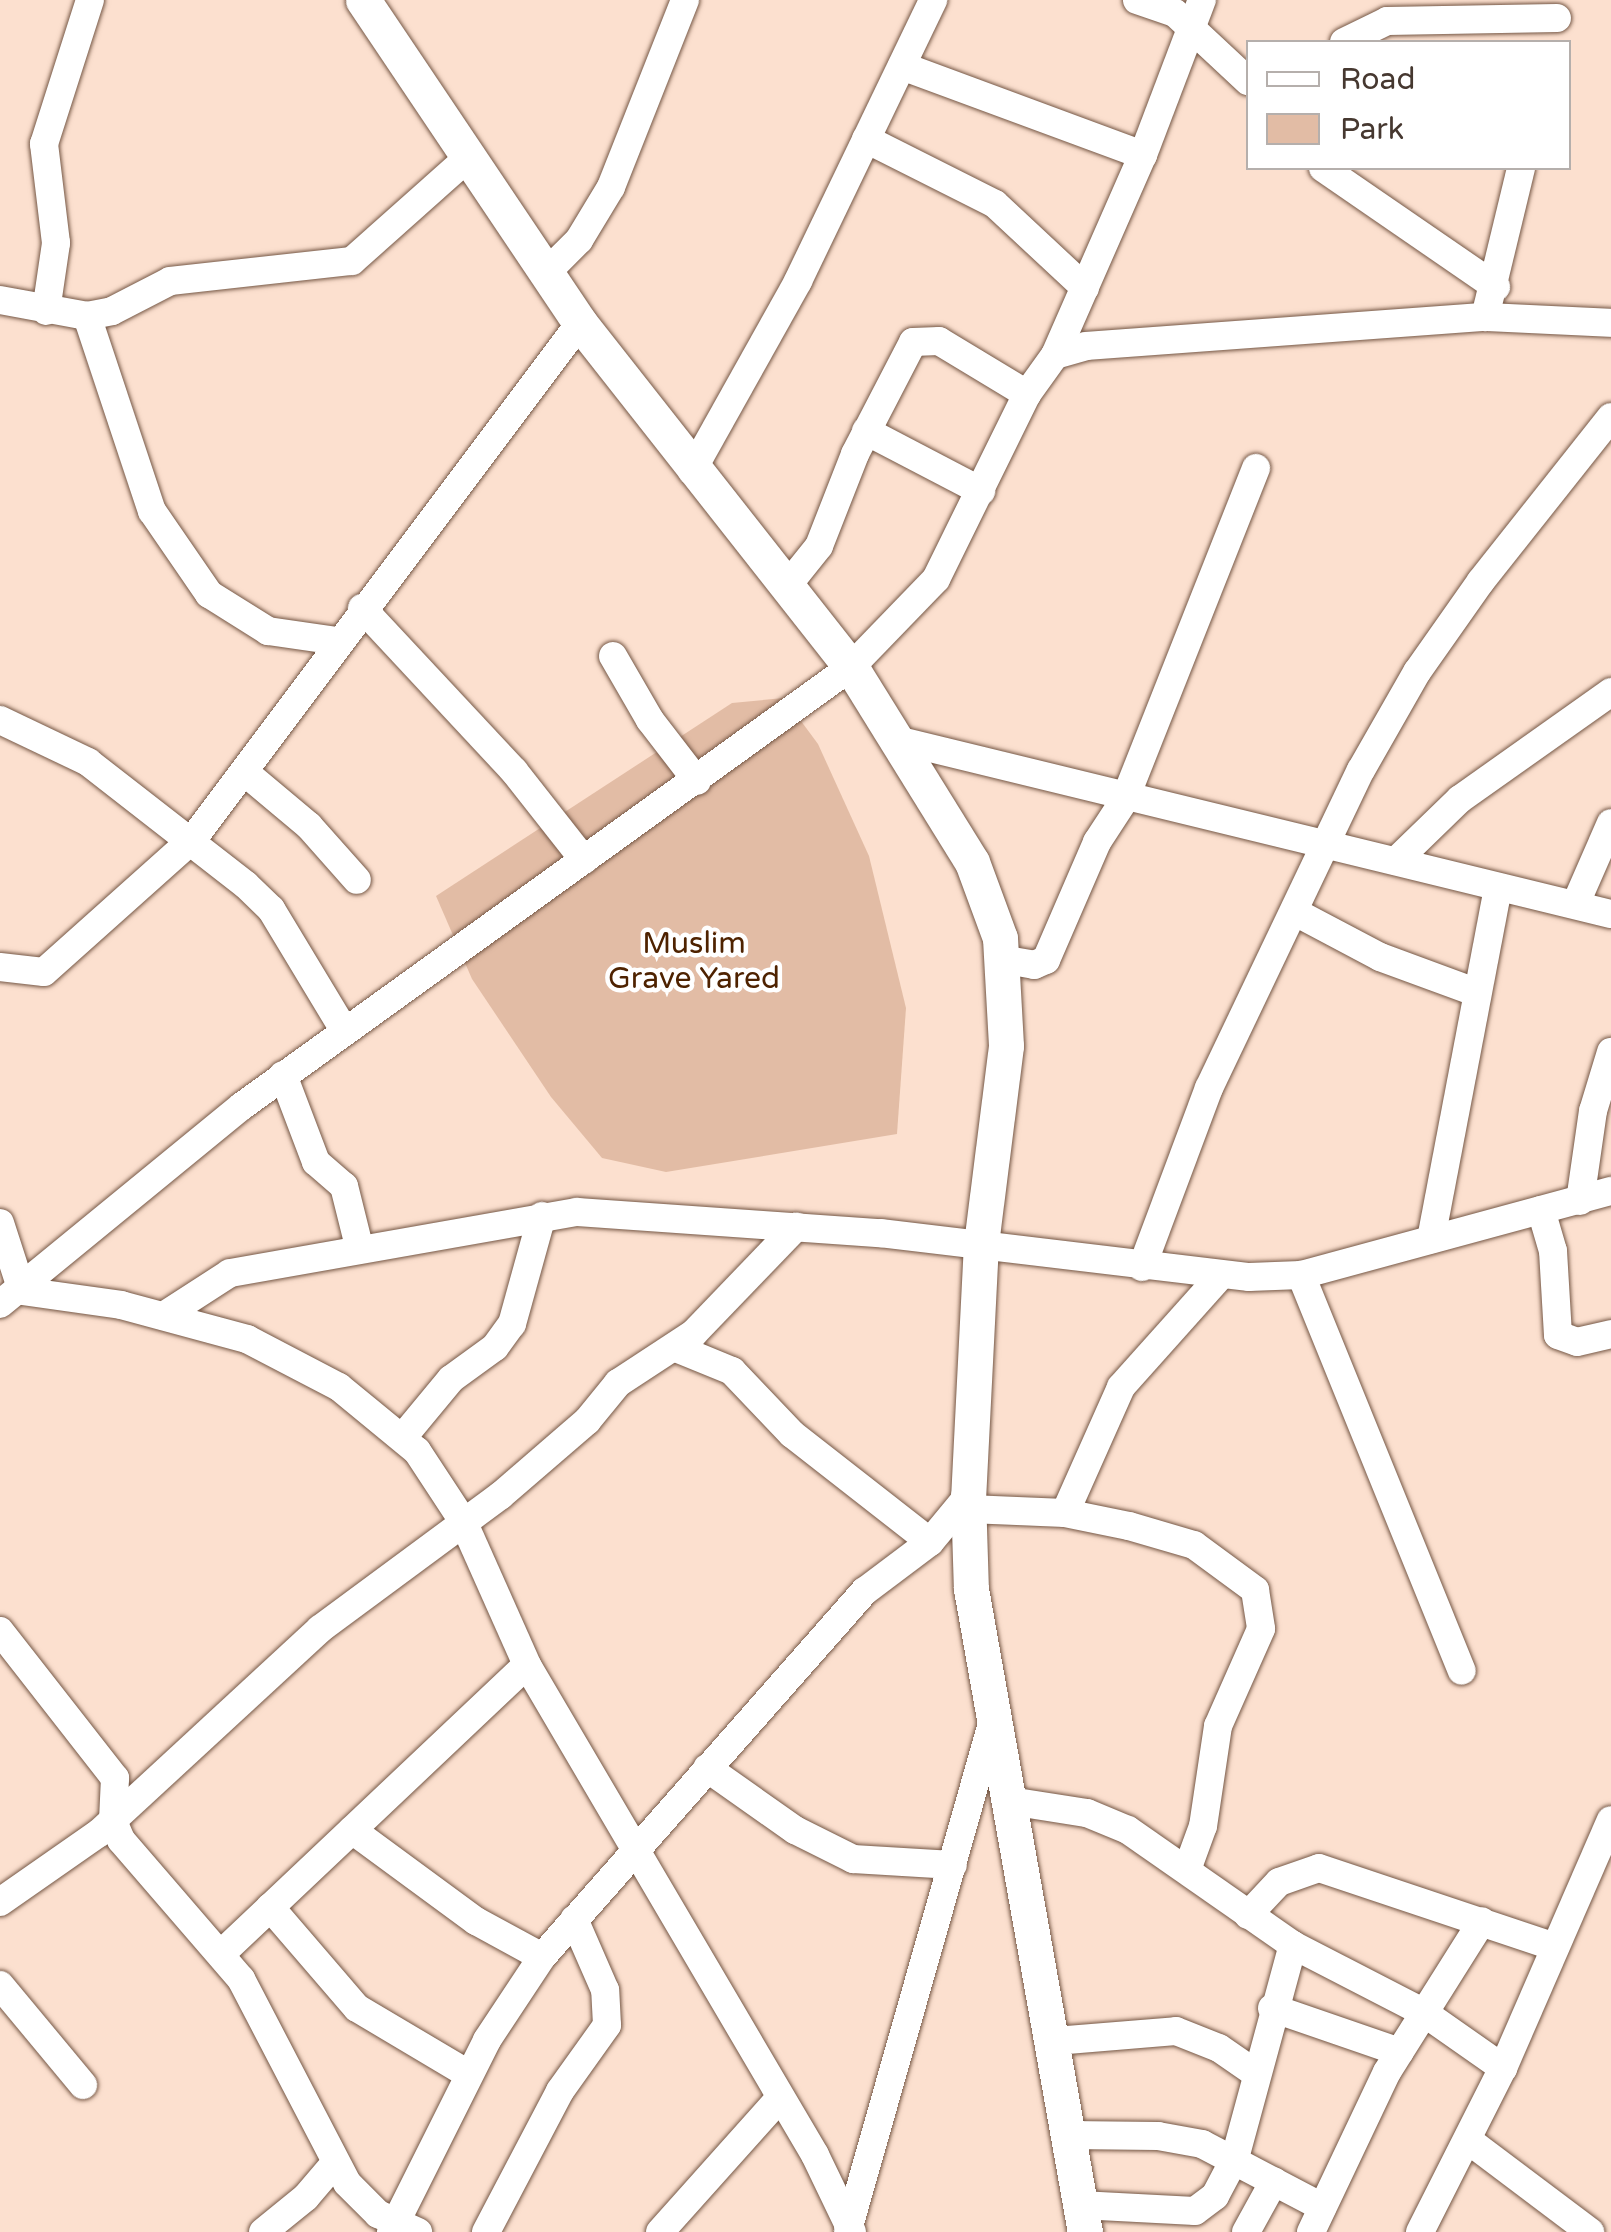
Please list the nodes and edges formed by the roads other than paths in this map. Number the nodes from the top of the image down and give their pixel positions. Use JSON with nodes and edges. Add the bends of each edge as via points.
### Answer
{"nodes":[{"id":1,"x":90,"y":0,"type":"edge"},
{"id":2,"x":363,"y":0,"type":"edge"},
{"id":3,"x":685,"y":0,"type":"edge"},
{"id":4,"x":933,"y":0,"type":"edge"},
{"id":5,"x":1137,"y":0,"type":"edge"},
{"id":6,"x":1202,"y":0,"type":"edge"},
{"id":7,"x":1556,"y":20,"type":"edge"},
{"id":8,"x":1194,"y":32,"type":"junction"},
{"id":9,"x":1348,"y":40,"type":"edge"},
{"id":10,"x":902,"y":66,"type":"junction"},
{"id":11,"x":1246,"y":77,"type":"edge"},
{"id":12,"x":866,"y":139,"type":"junction"},
{"id":13,"x":471,"y":155,"type":"junction"},
{"id":14,"x":1143,"y":156,"type":"junction"},
{"id":15,"x":1326,"y":170,"type":"edge"},
{"id":16,"x":1521,"y":170,"type":"edge"},
{"id":17,"x":548,"y":271,"type":"junction"},
{"id":18,"x":1496,"y":286,"type":"junction"},
{"id":19,"x":1085,"y":288,"type":"junction"},
{"id":20,"x":0,"y":300,"type":"edge"},
{"id":21,"x":46,"y":311,"type":"junction"},
{"id":22,"x":87,"y":316,"type":"junction"},
{"id":23,"x":1484,"y":317,"type":"junction"},
{"id":24,"x":580,"y":323,"type":"junction"},
{"id":25,"x":1611,"y":323,"type":"edge"},
{"id":26,"x":1055,"y":355,"type":"junction"},
{"id":27,"x":1027,"y":394,"type":"junction"},
{"id":28,"x":1611,"y":416,"type":"edge"},
{"id":29,"x":866,"y":431,"type":"junction"},
{"id":30,"x":1256,"y":468,"type":"dead end"},
{"id":31,"x":692,"y":471,"type":"junction"},
{"id":32,"x":981,"y":491,"type":"junction"},
{"id":33,"x":787,"y":586,"type":"junction"},
{"id":34,"x":362,"y":608,"type":"junction"},
{"id":35,"x":337,"y":641,"type":"junction"},
{"id":36,"x":614,"y":656,"type":"dead end"},
{"id":37,"x":850,"y":667,"type":"junction"},
{"id":38,"x":1608,"y":700,"type":"edge"},
{"id":39,"x":0,"y":720,"type":"edge"},
{"id":40,"x":897,"y":740,"type":"junction"},
{"id":41,"x":247,"y":774,"type":"junction"},
{"id":42,"x":698,"y":781,"type":"junction"},
{"id":43,"x":1126,"y":800,"type":"junction"},
{"id":44,"x":1611,"y":823,"type":"edge"},
{"id":45,"x":194,"y":839,"type":"junction"},
{"id":46,"x":1325,"y":849,"type":"junction"},
{"id":47,"x":584,"y":860,"type":"junction"},
{"id":48,"x":1396,"y":862,"type":"junction"},
{"id":49,"x":357,"y":880,"type":"dead end"},
{"id":50,"x":1498,"y":887,"type":"junction"},
{"id":51,"x":1576,"y":903,"type":"junction"},
{"id":52,"x":1294,"y":912,"type":"junction"},
{"id":53,"x":1611,"y":914,"type":"edge"},
{"id":54,"x":1001,"y":959,"type":"junction"},
{"id":55,"x":0,"y":968,"type":"edge"},
{"id":56,"x":1475,"y":992,"type":"junction"},
{"id":57,"x":344,"y":1030,"type":"junction"},
{"id":58,"x":1611,"y":1052,"type":"edge"},
{"id":59,"x":283,"y":1075,"type":"junction"},
{"id":60,"x":1611,"y":1191,"type":"edge"},
{"id":61,"x":1580,"y":1201,"type":"junction"},
{"id":62,"x":1541,"y":1210,"type":"junction"},
{"id":63,"x":542,"y":1216,"type":"junction"},
{"id":64,"x":0,"y":1223,"type":"edge"},
{"id":65,"x":796,"y":1228,"type":"junction"},
{"id":66,"x":1431,"y":1238,"type":"junction"},
{"id":67,"x":981,"y":1243,"type":"junction"},
{"id":68,"x":360,"y":1246,"type":"junction"},
{"id":69,"x":1142,"y":1266,"type":"junction"},
{"id":70,"x":1221,"y":1275,"type":"junction"},
{"id":71,"x":1301,"y":1275,"type":"junction"},
{"id":72,"x":11,"y":1298,"type":"edge"},
{"id":73,"x":165,"y":1315,"type":"junction"},
{"id":74,"x":1611,"y":1334,"type":"edge"},
{"id":75,"x":676,"y":1348,"type":"junction"},
{"id":76,"x":402,"y":1437,"type":"junction"},
{"id":77,"x":968,"y":1502,"type":"junction"},
{"id":78,"x":1064,"y":1513,"type":"junction"},
{"id":79,"x":463,"y":1522,"type":"junction"},
{"id":80,"x":930,"y":1542,"type":"junction"},
{"id":81,"x":0,"y":1631,"type":"edge"},
{"id":82,"x":527,"y":1665,"type":"junction"},
{"id":83,"x":1462,"y":1671,"type":"dead end"},
{"id":84,"x":991,"y":1727,"type":"junction"},
{"id":85,"x":707,"y":1768,"type":"junction"},
{"id":86,"x":1010,"y":1801,"type":"junction"},
{"id":87,"x":1611,"y":1820,"type":"edge"},
{"id":88,"x":113,"y":1821,"type":"junction"},
{"id":89,"x":352,"y":1830,"type":"junction"},
{"id":90,"x":634,"y":1846,"type":"junction"},
{"id":91,"x":954,"y":1865,"type":"junction"},
{"id":92,"x":1188,"y":1867,"type":"junction"},
{"id":93,"x":0,"y":1902,"type":"edge"},
{"id":94,"x":270,"y":1907,"type":"junction"},
{"id":95,"x":1248,"y":1915,"type":"junction"},
{"id":96,"x":574,"y":1919,"type":"junction"},
{"id":97,"x":1482,"y":1921,"type":"junction"},
{"id":98,"x":1293,"y":1946,"type":"junction"},
{"id":99,"x":1555,"y":1947,"type":"junction"},
{"id":100,"x":222,"y":1953,"type":"junction"},
{"id":101,"x":542,"y":1956,"type":"junction"},
{"id":102,"x":0,"y":1985,"type":"edge"},
{"id":103,"x":1272,"y":2008,"type":"junction"},
{"id":104,"x":1423,"y":2012,"type":"junction"},
{"id":105,"x":1055,"y":2041,"type":"junction"},
{"id":106,"x":1400,"y":2052,"type":"junction"},
{"id":107,"x":1502,"y":2068,"type":"junction"},
{"id":108,"x":1255,"y":2073,"type":"junction"},
{"id":109,"x":468,"y":2074,"type":"junction"},
{"id":110,"x":82,"y":2085,"type":"dead end"},
{"id":111,"x":780,"y":2098,"type":"junction"},
{"id":112,"x":1070,"y":2135,"type":"junction"},
{"id":113,"x":1468,"y":2140,"type":"junction"},
{"id":114,"x":1235,"y":2158,"type":"junction"},
{"id":115,"x":335,"y":2163,"type":"junction"},
{"id":116,"x":1274,"y":2181,"type":"junction"},
{"id":117,"x":1083,"y":2219,"type":"edge"},
{"id":118,"x":1316,"y":2220,"type":"edge"},
{"id":119,"x":401,"y":2229,"type":"edge"},
{"id":120,"x":850,"y":2229,"type":"edge"},
{"id":121,"x":263,"y":2232,"type":"edge"},
{"id":122,"x":486,"y":2232,"type":"edge"},
{"id":123,"x":660,"y":2232,"type":"edge"},
{"id":124,"x":1246,"y":2232,"type":"edge"},
{"id":125,"x":1420,"y":2232,"type":"edge"},
{"id":126,"x":1590,"y":2232,"type":"edge"}],
"edges":[{"from":1,"to":21,"type":"street","via":[[44,144],[56,243]]},
{"from":2,"to":13,"type":"main road"},
{"from":3,"to":17,"type":"street","via":[[611,187],[579,240]]},
{"from":4,"to":10,"type":"street"},
{"from":5,"to":8,"type":"street","via":[[1176,13]]},
{"from":6,"to":8,"type":"street"},
{"from":7,"to":9,"type":"street","via":[[1387,22]]},
{"from":8,"to":11,"type":"street"},
{"from":8,"to":14,"type":"street"},
{"from":10,"to":12,"type":"street"},
{"from":10,"to":14,"type":"street"},
{"from":12,"to":19,"type":"street","via":[[995,204]]},
{"from":12,"to":31,"type":"street","via":[[744,386]]},
{"from":13,"to":17,"type":"main road"},
{"from":13,"to":22,"type":"street","via":[[352,261],[170,280],[112,312]]},
{"from":14,"to":19,"type":"street"},
{"from":15,"to":18,"type":"street"},
{"from":16,"to":18,"type":"street"},
{"from":17,"to":24,"type":"main road"},
{"from":18,"to":23,"type":"street"},
{"from":19,"to":26,"type":"street"},
{"from":20,"to":21,"type":"street"},
{"from":21,"to":22,"type":"street"},
{"from":22,"to":35,"type":"street","via":[[152,511],[209,594],[268,632]]},
{"from":23,"to":25,"type":"street"},
{"from":23,"to":26,"type":"street","via":[[1086,346]]},
{"from":24,"to":31,"type":"main road"},
{"from":24,"to":34,"type":"street"},
{"from":26,"to":27,"type":"street"},
{"from":27,"to":29,"type":"street","via":[[927,338],[913,342]]},
{"from":27,"to":32,"type":"street"},
{"from":28,"to":46,"type":"street","via":[[1417,672]]},
{"from":29,"to":32,"type":"street"},
{"from":29,"to":33,"type":"street","via":[[836,514]]},
{"from":30,"to":43,"type":"street"},
{"from":31,"to":33,"type":"main road"},
{"from":32,"to":37,"type":"street","via":[[936,578]]},
{"from":33,"to":37,"type":"main road"},
{"from":34,"to":35,"type":"street"},
{"from":34,"to":47,"type":"street","via":[[514,771]]},
{"from":35,"to":41,"type":"street"},
{"from":36,"to":42,"type":"street","via":[[650,720]]},
{"from":37,"to":40,"type":"main road"},
{"from":37,"to":42,"type":"street"},
{"from":38,"to":48,"type":"street","via":[[1460,800]]},
{"from":39,"to":45,"type":"street","via":[[72,752]]},
{"from":40,"to":43,"type":"street"},
{"from":40,"to":54,"type":"main road","via":[[972,862]]},
{"from":41,"to":45,"type":"street"},
{"from":41,"to":49,"type":"street"},
{"from":42,"to":47,"type":"street"},
{"from":43,"to":46,"type":"street"},
{"from":43,"to":54,"type":"street","via":[[1097,842],[1046,960],[1034,966]]},
{"from":44,"to":51,"type":"street"},
{"from":45,"to":55,"type":"street","via":[[44,972]]},
{"from":45,"to":57,"type":"street","via":[[271,910]]},
{"from":46,"to":48,"type":"street"},
{"from":46,"to":52,"type":"street"},
{"from":47,"to":57,"type":"street"},
{"from":48,"to":50,"type":"street"},
{"from":50,"to":51,"type":"street"},
{"from":50,"to":56,"type":"street"},
{"from":51,"to":53,"type":"street"},
{"from":52,"to":56,"type":"street","via":[[1380,957]]},
{"from":52,"to":69,"type":"street","via":[[1208,1088]]},
{"from":54,"to":67,"type":"main road","via":[[1006,1046]]},
{"from":56,"to":66,"type":"street"},
{"from":57,"to":59,"type":"street"},
{"from":58,"to":61,"type":"street","via":[[1590,1126]]},
{"from":59,"to":68,"type":"street","via":[[316,1162],[344,1186]]},
{"from":59,"to":72,"type":"street"},
{"from":60,"to":61,"type":"street"},
{"from":61,"to":62,"type":"street"},
{"from":62,"to":66,"type":"street"},
{"from":62,"to":74,"type":"street","via":[[1553,1251],[1558,1335],[1577,1342]]},
{"from":63,"to":65,"type":"street","via":[[630,1212]]},
{"from":63,"to":68,"type":"street"},
{"from":63,"to":76,"type":"street","via":[[512,1324],[495,1347],[451,1379]]},
{"from":64,"to":72,"type":"street"},
{"from":65,"to":67,"type":"street"},
{"from":65,"to":75,"type":"street"},
{"from":66,"to":71,"type":"street"},
{"from":67,"to":69,"type":"street"},
{"from":67,"to":77,"type":"main road"},
{"from":68,"to":73,"type":"street","via":[[230,1272]]},
{"from":69,"to":70,"type":"street"},
{"from":70,"to":71,"type":"street"},
{"from":70,"to":78,"type":"street","via":[[1121,1387]]},
{"from":71,"to":83,"type":"street"},
{"from":72,"to":73,"type":"street"},
{"from":73,"to":76,"type":"street","via":[[282,1356],[338,1387]]},
{"from":75,"to":79,"type":"street","via":[[618,1383],[587,1421]]},
{"from":75,"to":80,"type":"street","via":[[732,1371],[792,1434]]},
{"from":76,"to":79,"type":"street"},
{"from":77,"to":78,"type":"street"},
{"from":77,"to":80,"type":"street"},
{"from":77,"to":84,"type":"main road","via":[[971,1589]]},
{"from":78,"to":92,"type":"street","via":[[1194,1545],[1232,1567],[1262,1608],[1261,1629],[1218,1726],[1203,1826]]},
{"from":79,"to":82,"type":"street"},
{"from":79,"to":88,"type":"street","via":[[320,1630]]},
{"from":80,"to":85,"type":"street","via":[[865,1591]]},
{"from":81,"to":88,"type":"street","via":[[115,1778]]},
{"from":82,"to":89,"type":"street"},
{"from":82,"to":90,"type":"street"},
{"from":84,"to":86,"type":"main road"},
{"from":84,"to":91,"type":"street"},
{"from":85,"to":90,"type":"street"},
{"from":85,"to":91,"type":"street","via":[[795,1830],[854,1859]]},
{"from":86,"to":92,"type":"street","via":[[1086,1813]]},
{"from":86,"to":105,"type":"main road"},
{"from":87,"to":99,"type":"street"},
{"from":88,"to":93,"type":"street"},
{"from":88,"to":100,"type":"street","via":[[122,1840]]},
{"from":89,"to":94,"type":"street"},
{"from":89,"to":101,"type":"street","via":[[476,1922]]},
{"from":90,"to":96,"type":"street"},
{"from":90,"to":111,"type":"street"},
{"from":91,"to":120,"type":"street"},
{"from":92,"to":95,"type":"street"},
{"from":94,"to":100,"type":"street"},
{"from":94,"to":109,"type":"street","via":[[357,2008]]},
{"from":95,"to":97,"type":"street","via":[[1279,1882],[1320,1868]]},
{"from":95,"to":98,"type":"street"},
{"from":96,"to":101,"type":"street"},
{"from":96,"to":122,"type":"street","via":[[605,1990],[606,2024],[560,2091]]},
{"from":97,"to":99,"type":"street"},
{"from":97,"to":104,"type":"street"},
{"from":98,"to":103,"type":"street"},
{"from":98,"to":104,"type":"street"},
{"from":99,"to":107,"type":"street"},
{"from":100,"to":115,"type":"street","via":[[272,2030]]},
{"from":101,"to":109,"type":"street"},
{"from":102,"to":110,"type":"street"},
{"from":103,"to":106,"type":"street"},
{"from":103,"to":108,"type":"street"},
{"from":104,"to":106,"type":"street"},
{"from":104,"to":107,"type":"street"},
{"from":105,"to":108,"type":"street","via":[[1176,2031],[1219,2048]]},
{"from":105,"to":112,"type":"main road"},
{"from":106,"to":118,"type":"street"},
{"from":107,"to":113,"type":"street"},
{"from":108,"to":114,"type":"street"},
{"from":109,"to":119,"type":"street"},
{"from":111,"to":120,"type":"street"},
{"from":111,"to":123,"type":"street"},
{"from":112,"to":114,"type":"street","via":[[1158,2136]]},
{"from":112,"to":117,"type":"main road"},
{"from":113,"to":125,"type":"street"},
{"from":113,"to":126,"type":"street"},
{"from":114,"to":116,"type":"street"},
{"from":114,"to":117,"type":"street","via":[[1215,2196],[1195,2211]]},
{"from":115,"to":119,"type":"street","via":[[365,2204]]},
{"from":115,"to":121,"type":"street","via":[[306,2198]]},
{"from":116,"to":118,"type":"street"},
{"from":116,"to":124,"type":"street"}]}
